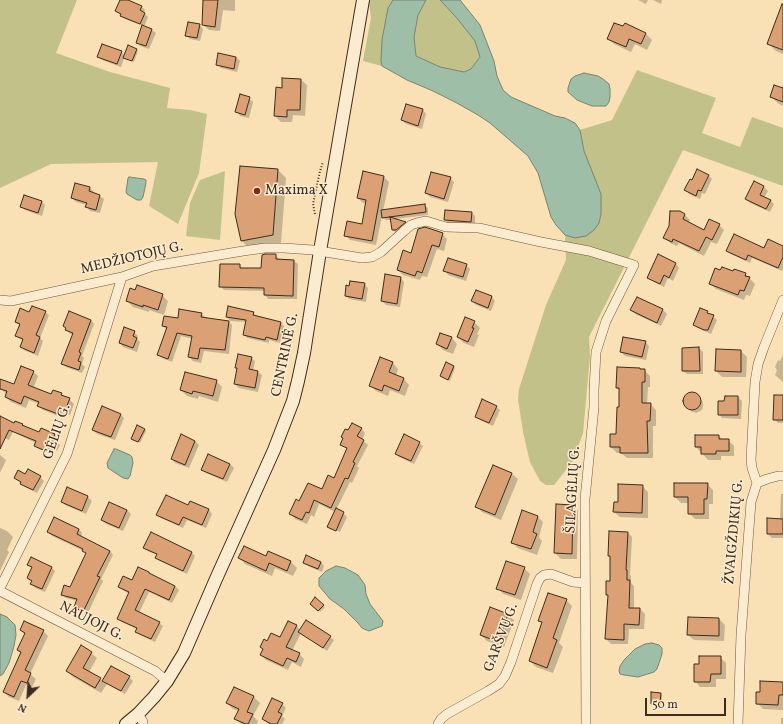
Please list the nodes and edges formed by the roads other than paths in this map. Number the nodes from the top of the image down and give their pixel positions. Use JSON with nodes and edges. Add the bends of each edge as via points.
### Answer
{"nodes":[{"id":1,"x":363,"y":0,"type":"edge"},
{"id":2,"x":320,"y":251,"type":"junction"},
{"id":3,"x":634,"y":265,"type":"joint"},
{"id":4,"x":122,"y":277,"type":"junction"},
{"id":5,"x":0,"y":300,"type":"edge"},
{"id":6,"x":783,"y":300,"type":"edge"},
{"id":7,"x":783,"y":476,"type":"edge"},
{"id":8,"x":757,"y":483,"type":"junction"},
{"id":9,"x":585,"y":583,"type":"junction"},
{"id":10,"x":0,"y":590,"type":"edge"},
{"id":11,"x":167,"y":681,"type":"junction"},
{"id":12,"x":143,"y":721,"type":"edge"},
{"id":13,"x":126,"y":724,"type":"edge"},
{"id":14,"x":438,"y":724,"type":"edge"},
{"id":15,"x":586,"y":724,"type":"edge"},
{"id":16,"x":738,"y":724,"type":"edge"}],
"edges":[{"from":1,"to":2,"type":"main road","name":"CENTRINĖ G."},
{"from":2,"to":3,"type":"street","name":"MEDŽIOTOJŲ G.","via":[[362,258],[372,257],[411,225],[426,221],[446,227],[479,228],[589,251]]},
{"from":2,"to":4,"type":"street","name":"MEDŽIOTOJŲ G.","via":[[265,248],[242,251],[153,266]]},
{"from":2,"to":11,"type":"main road","name":"CENTRINĖ G.","via":[[304,353],[293,401],[274,450],[184,653]]},
{"from":3,"to":9,"type":"street","name":"ŠILAGĖLIŲ G.","via":[[606,321],[596,352],[594,407],[585,499]]},
{"from":4,"to":5,"type":"street","name":"MEDŽIOTOJŲ G.","via":[[11,301]]},
{"from":4,"to":10,"type":"street","name":"GĖLIŲ G.","via":[[67,454]]},
{"from":6,"to":8,"type":"street","name":"ŽVAIGŽDIKIŲ G.","via":[[758,364],[755,382],[751,460]]},
{"from":7,"to":8,"type":"street"},
{"from":8,"to":16,"type":"street","name":"ŽVAIGŽDIKIŲ G.","via":[[752,502],[741,635]]},
{"from":9,"to":14,"type":"street","name":"GARŠVŲ G.","via":[[573,582],[551,574],[540,578],[505,676],[499,684],[447,714]]},
{"from":9,"to":15,"type":"street","name":"ŠILAGĖLIŲ G."},
{"from":10,"to":11,"type":"street","name":"NAUJOJI G.","via":[[155,671]]},
{"from":11,"to":12,"type":"main road","name":"CENTRINĖ G.","via":[[154,698]]},
{"from":12,"to":13,"type":"main road","name":"CENTRINĖ G."}]}
